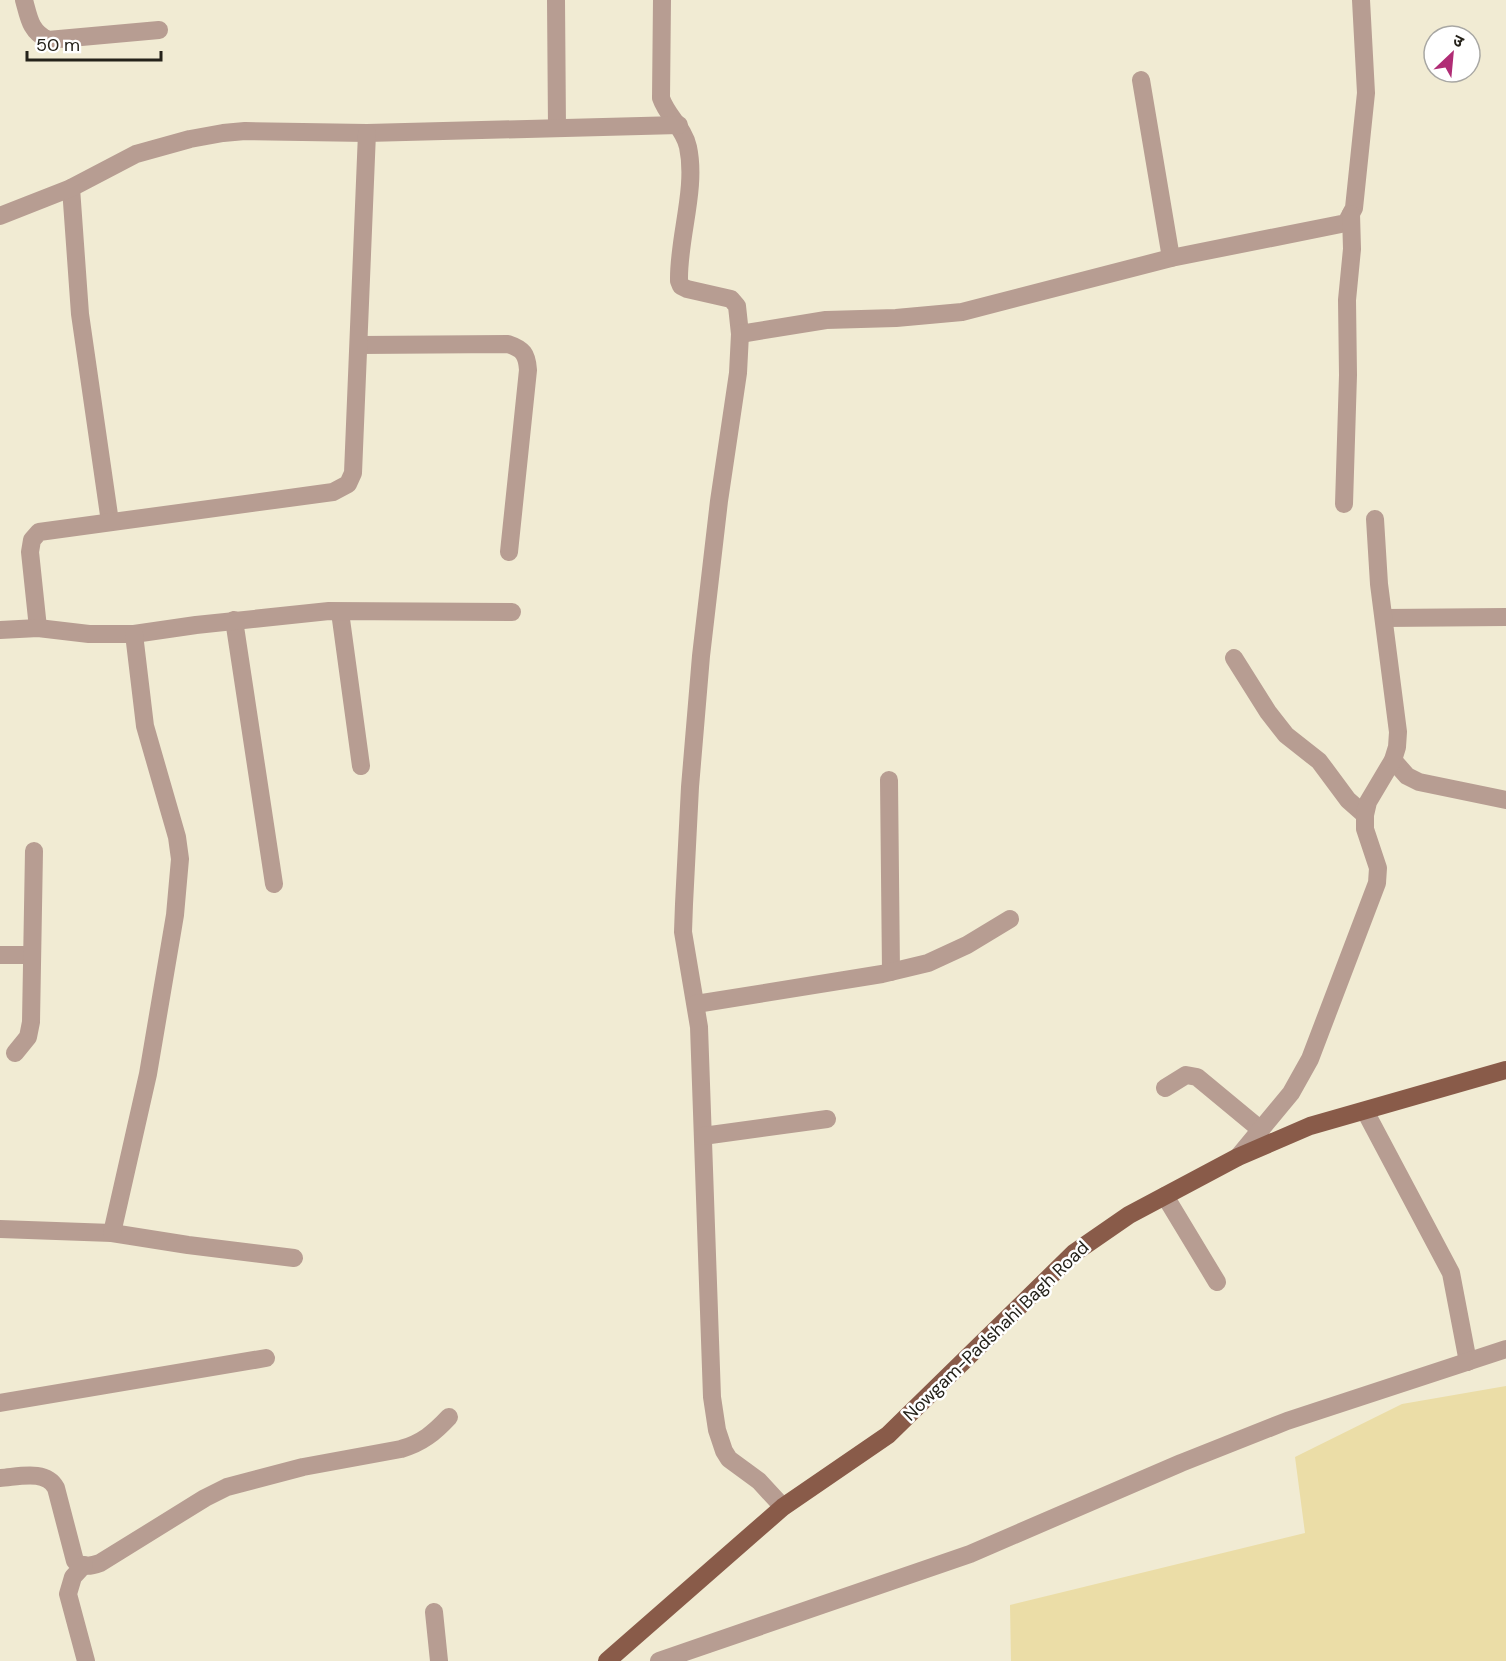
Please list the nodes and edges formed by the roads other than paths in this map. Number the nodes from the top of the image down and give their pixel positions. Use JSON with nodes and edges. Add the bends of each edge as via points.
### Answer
{"nodes":[{"id":1,"x":24,"y":0,"type":"edge"},
{"id":2,"x":556,"y":0,"type":"edge"},
{"id":3,"x":662,"y":0,"type":"edge"},
{"id":4,"x":1361,"y":0,"type":"edge"},
{"id":5,"x":159,"y":30,"type":"dead end"},
{"id":6,"x":1141,"y":80,"type":"dead end"},
{"id":7,"x":679,"y":125,"type":"junction"},
{"id":8,"x":557,"y":128,"type":"junction"},
{"id":9,"x":367,"y":133,"type":"junction"},
{"id":10,"x":71,"y":188,"type":"junction"},
{"id":11,"x":1351,"y":214,"type":"junction"},
{"id":12,"x":0,"y":216,"type":"edge"},
{"id":13,"x":1171,"y":258,"type":"junction"},
{"id":14,"x":740,"y":334,"type":"junction"},
{"id":15,"x":360,"y":345,"type":"junction"},
{"id":16,"x":1344,"y":504,"type":"dead end"},
{"id":17,"x":1375,"y":519,"type":"dead end"},
{"id":18,"x":110,"y":522,"type":"junction"},
{"id":19,"x":509,"y":552,"type":"dead end"},
{"id":20,"x":340,"y":612,"type":"junction"},
{"id":21,"x":512,"y":612,"type":"dead end"},
{"id":22,"x":1506,"y":617,"type":"edge"},
{"id":23,"x":1384,"y":618,"type":"junction"},
{"id":24,"x":234,"y":620,"type":"junction"},
{"id":25,"x":38,"y":628,"type":"junction"},
{"id":26,"x":0,"y":630,"type":"edge"},
{"id":27,"x":134,"y":634,"type":"junction"},
{"id":28,"x":1234,"y":658,"type":"dead end"},
{"id":29,"x":1393,"y":760,"type":"junction"},
{"id":30,"x":361,"y":766,"type":"dead end"},
{"id":31,"x":889,"y":780,"type":"dead end"},
{"id":32,"x":1506,"y":800,"type":"edge"},
{"id":33,"x":1365,"y":815,"type":"junction"},
{"id":34,"x":34,"y":851,"type":"dead end"},
{"id":35,"x":274,"y":884,"type":"dead end"},
{"id":36,"x":1010,"y":919,"type":"dead end"},
{"id":37,"x":0,"y":955,"type":"edge"},
{"id":38,"x":32,"y":955,"type":"junction"},
{"id":39,"x":891,"y":972,"type":"junction"},
{"id":40,"x":696,"y":1004,"type":"junction"},
{"id":41,"x":15,"y":1053,"type":"dead end"},
{"id":42,"x":1506,"y":1070,"type":"edge"},
{"id":43,"x":1165,"y":1088,"type":"dead end"},
{"id":44,"x":1365,"y":1111,"type":"junction"},
{"id":45,"x":827,"y":1119,"type":"dead end"},
{"id":46,"x":1261,"y":1130,"type":"junction"},
{"id":47,"x":703,"y":1136,"type":"junction"},
{"id":48,"x":1238,"y":1157,"type":"junction"},
{"id":49,"x":1165,"y":1196,"type":"junction"},
{"id":50,"x":0,"y":1229,"type":"edge"},
{"id":51,"x":112,"y":1233,"type":"junction"},
{"id":52,"x":294,"y":1258,"type":"dead end"},
{"id":53,"x":1217,"y":1282,"type":"dead end"},
{"id":54,"x":1506,"y":1349,"type":"edge"},
{"id":55,"x":266,"y":1358,"type":"dead end"},
{"id":56,"x":1468,"y":1362,"type":"junction"},
{"id":57,"x":0,"y":1403,"type":"edge"},
{"id":58,"x":449,"y":1417,"type":"dead end"},
{"id":59,"x":0,"y":1478,"type":"edge"},
{"id":60,"x":783,"y":1507,"type":"junction"},
{"id":61,"x":84,"y":1565,"type":"junction"},
{"id":62,"x":434,"y":1612,"type":"dead end"},
{"id":63,"x":86,"y":1661,"type":"edge"},
{"id":64,"x":439,"y":1661,"type":"edge"},
{"id":65,"x":607,"y":1661,"type":"edge"},
{"id":66,"x":659,"y":1661,"type":"edge"}],
"edges":[{"from":1,"to":5,"type":"street","via":[[34,30],[48,40]]},
{"from":2,"to":8,"type":"street"},
{"from":3,"to":7,"type":"street","via":[[661,98]]},
{"from":4,"to":11,"type":"street","via":[[1366,93]]},
{"from":6,"to":13,"type":"street"},
{"from":7,"to":8,"type":"street"},
{"from":7,"to":14,"type":"street","via":[[688,146],[690,174],[679,281],[687,290],[731,299],[737,306]]},
{"from":8,"to":9,"type":"street"},
{"from":9,"to":10,"type":"street","via":[[245,131],[190,139],[136,154]]},
{"from":9,"to":15,"type":"street"},
{"from":10,"to":12,"type":"street"},
{"from":10,"to":18,"type":"street","via":[[80,314]]},
{"from":11,"to":13,"type":"street","via":[[1340,225]]},
{"from":11,"to":16,"type":"street"},
{"from":13,"to":14,"type":"street","via":[[962,312],[826,320]]},
{"from":14,"to":40,"type":"street","via":[[701,656],[690,787],[683,932]]},
{"from":15,"to":18,"type":"street","via":[[353,473],[343,489]]},
{"from":15,"to":19,"type":"street","via":[[508,344],[523,350],[528,370]]},
{"from":17,"to":23,"type":"street"},
{"from":18,"to":25,"type":"street","via":[[43,531],[32,540]]},
{"from":20,"to":21,"type":"street"},
{"from":20,"to":24,"type":"street"},
{"from":20,"to":30,"type":"street"},
{"from":22,"to":23,"type":"street"},
{"from":23,"to":29,"type":"street","via":[[1398,719]]},
{"from":24,"to":27,"type":"street"},
{"from":24,"to":35,"type":"street"},
{"from":25,"to":26,"type":"street"},
{"from":25,"to":27,"type":"street"},
{"from":27,"to":51,"type":"street","via":[[145,726],[180,859],[175,915],[148,1074]]},
{"from":28,"to":33,"type":"street","via":[[1286,735],[1319,761],[1348,800]]},
{"from":29,"to":32,"type":"street","via":[[1407,776],[1419,782]]},
{"from":29,"to":33,"type":"street","via":[[1368,802]]},
{"from":31,"to":39,"type":"street"},
{"from":33,"to":46,"type":"street","via":[[1365,829],[1378,868],[1377,883],[1310,1059],[1291,1093]]},
{"from":34,"to":38,"type":"street"},
{"from":36,"to":39,"type":"street","via":[[928,963]]},
{"from":37,"to":38,"type":"street"},
{"from":38,"to":41,"type":"street","via":[[30,1031]]},
{"from":39,"to":40,"type":"street"},
{"from":40,"to":47,"type":"street"},
{"from":42,"to":44,"type":"main road","name":"Nowgam-Padshahi Bagh Road"},
{"from":43,"to":46,"type":"street","via":[[1186,1075],[1197,1077]]},
{"from":44,"to":48,"type":"main road","name":"Nowgam-Padshahi Bagh Road","via":[[1310,1126]]},
{"from":44,"to":56,"type":"street","via":[[1451,1273]]},
{"from":45,"to":47,"type":"street"},
{"from":46,"to":48,"type":"street"},
{"from":47,"to":60,"type":"street","via":[[712,1397],[717,1430],[729,1459],[759,1481]]},
{"from":48,"to":49,"type":"main road","name":"Nowgam-Padshahi Bagh Road"},
{"from":49,"to":53,"type":"street"},
{"from":49,"to":60,"type":"main road","name":"Nowgam-Padshahi Bagh Road","via":[[1129,1215],[1074,1253],[888,1434]]},
{"from":50,"to":51,"type":"street"},
{"from":51,"to":52,"type":"street"},
{"from":54,"to":56,"type":"street"},
{"from":55,"to":57,"type":"street"},
{"from":56,"to":66,"type":"street","via":[[1287,1421],[970,1554]]},
{"from":58,"to":61,"type":"street","via":[[430,1437],[417,1444],[303,1467],[227,1488],[100,1563]]},
{"from":59,"to":61,"type":"street","via":[[34,1476],[52,1482],[75,1561]]},
{"from":60,"to":65,"type":"main road","name":"Nowgam-Padshahi Bagh Road"},
{"from":61,"to":63,"type":"street","via":[[73,1577],[68,1594]]},
{"from":62,"to":64,"type":"street"}]}
